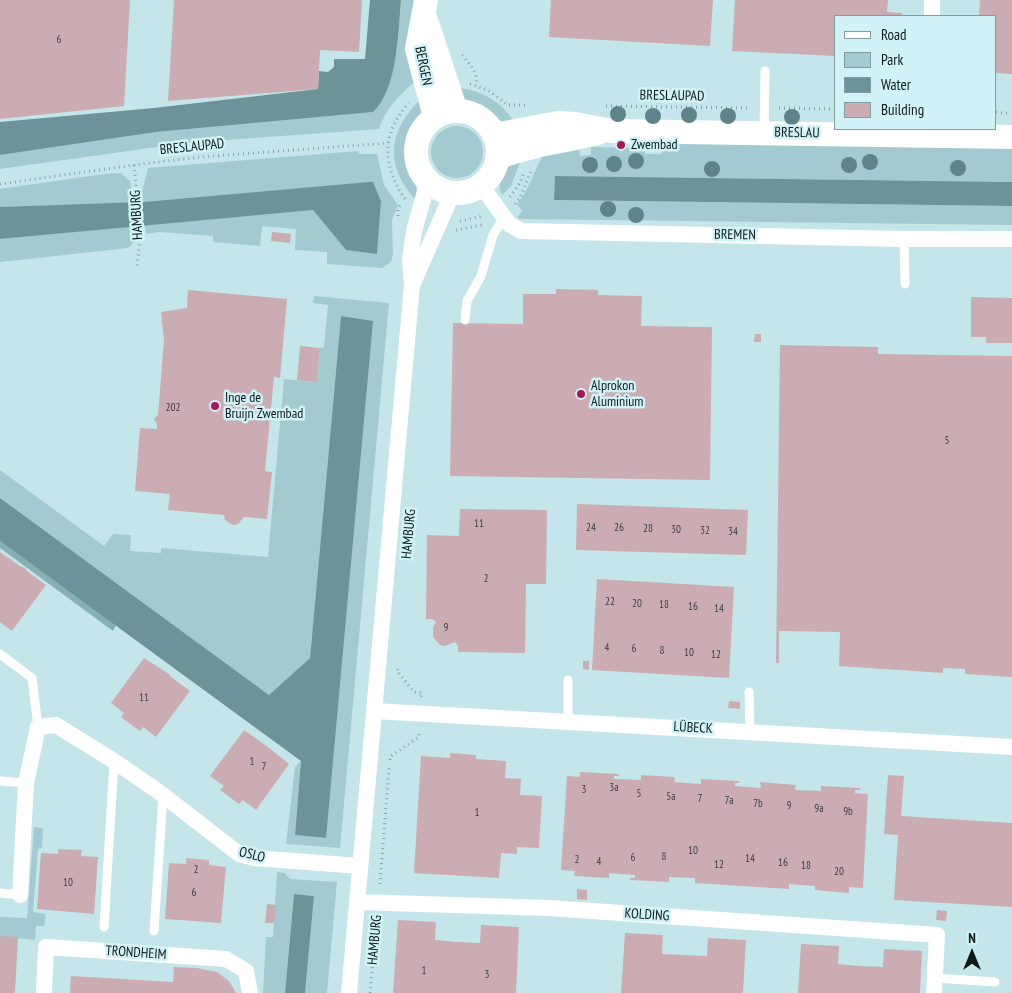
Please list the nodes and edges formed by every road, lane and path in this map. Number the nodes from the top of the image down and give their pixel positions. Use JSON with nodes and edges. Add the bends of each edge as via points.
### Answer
{"nodes":[{"id":1,"x":932,"y":0,"type":"edge"},
{"id":2,"x":425,"y":7,"type":"edge"},
{"id":3,"x":932,"y":15,"type":"edge"},
{"id":4,"x":765,"y":71,"type":"dead end"},
{"id":5,"x":437,"y":86,"type":"junction"},
{"id":6,"x":508,"y":105,"type":"junction"},
{"id":7,"x":598,"y":106,"type":"dead end"},
{"id":8,"x":764,"y":108,"type":"junction"},
{"id":9,"x":834,"y":109,"type":"edge"},
{"id":10,"x":997,"y":112,"type":"edge"},
{"id":11,"x":445,"y":114,"type":"junction"},
{"id":12,"x":1012,"y":114,"type":"edge"},
{"id":13,"x":531,"y":131,"type":"junction"},
{"id":14,"x":925,"y":132,"type":"edge"},
{"id":15,"x":764,"y":133,"type":"junction"},
{"id":16,"x":1012,"y":137,"type":"edge"},
{"id":17,"x":388,"y":143,"type":"junction"},
{"id":18,"x":496,"y":146,"type":"junction"},
{"id":19,"x":134,"y":165,"type":"junction"},
{"id":20,"x":428,"y":181,"type":"junction"},
{"id":21,"x":0,"y":184,"type":"edge"},
{"id":22,"x":481,"y":185,"type":"junction"},
{"id":23,"x":453,"y":192,"type":"junction"},
{"id":24,"x":420,"y":211,"type":"junction"},
{"id":25,"x":501,"y":213,"type":"junction"},
{"id":26,"x":445,"y":226,"type":"junction"},
{"id":27,"x":904,"y":239,"type":"junction"},
{"id":28,"x":1012,"y":239,"type":"edge"},
{"id":29,"x":137,"y":266,"type":"dead end"},
{"id":30,"x":905,"y":284,"type":"dead end"},
{"id":31,"x":412,"y":285,"type":"junction"},
{"id":32,"x":465,"y":320,"type":"dead end"},
{"id":33,"x":0,"y":654,"type":"edge"},
{"id":34,"x":398,"y":662,"type":"dead end"},
{"id":35,"x":568,"y":680,"type":"dead end"},
{"id":36,"x":749,"y":692,"type":"dead end"},
{"id":37,"x":374,"y":711,"type":"junction"},
{"id":38,"x":420,"y":713,"type":"junction"},
{"id":39,"x":568,"y":721,"type":"junction"},
{"id":40,"x":38,"y":727,"type":"junction"},
{"id":41,"x":750,"y":731,"type":"junction"},
{"id":42,"x":1012,"y":747,"type":"edge"},
{"id":43,"x":114,"y":761,"type":"junction"},
{"id":44,"x":0,"y":781,"type":"edge"},
{"id":45,"x":26,"y":783,"type":"junction"},
{"id":46,"x":163,"y":796,"type":"junction"},
{"id":47,"x":360,"y":866,"type":"junction"},
{"id":48,"x":0,"y":893,"type":"edge"},
{"id":49,"x":20,"y":895,"type":"joint"},
{"id":50,"x":357,"y":902,"type":"junction"},
{"id":51,"x":378,"y":903,"type":"junction"},
{"id":52,"x":104,"y":927,"type":"dead end"},
{"id":53,"x":154,"y":931,"type":"dead end"},
{"id":54,"x":995,"y":982,"type":"dead end"},
{"id":55,"x":934,"y":986,"type":"edge"},
{"id":56,"x":44,"y":993,"type":"edge"},
{"id":57,"x":250,"y":993,"type":"edge"},
{"id":58,"x":349,"y":993,"type":"edge"},
{"id":59,"x":370,"y":993,"type":"edge"}],
"edges":[{"from":1,"to":3,"type":"street"},
{"from":2,"to":5,"type":"street","name":"BERGEN","via":[[417,49]]},
{"from":4,"to":8,"type":"lane"},
{"from":5,"to":6,"type":"path","via":[[462,83],[476,86]]},
{"from":5,"to":11,"type":"street","name":"BERGEN"},
{"from":5,"to":17,"type":"path","via":[[413,99],[401,112],[392,126]]},
{"from":6,"to":13,"type":"path"},
{"from":6,"to":13,"type":"path"},
{"from":7,"to":8,"type":"path","name":"BRESLAUPAD"},
{"from":8,"to":9,"type":"path","name":"BRESLAUPAD"},
{"from":8,"to":15,"type":"lane"},
{"from":10,"to":12,"type":"path"},
{"from":11,"to":18,"type":"street","via":[[464,112],[478,117]]},
{"from":11,"to":20,"type":"street","via":[[421,133],[417,142],[418,163]]},
{"from":13,"to":15,"type":"street","name":"BRESLAU","via":[[558,123],[612,130]]},
{"from":13,"to":18,"type":"street","name":"BRESLAU"},
{"from":13,"to":25,"type":"path","via":[[520,183]]},
{"from":13,"to":25,"type":"path","via":[[541,154],[520,198]]},
{"from":14,"to":15,"type":"street","name":"BRESLAU"},
{"from":14,"to":16,"type":"street","name":"BRESLAU"},
{"from":17,"to":19,"type":"path","name":"BRESLAUPAD"},
{"from":17,"to":24,"type":"path","via":[[391,173],[397,186],[405,199]]},
{"from":18,"to":22,"type":"street","via":[[494,168]]},
{"from":19,"to":21,"type":"path","name":"BRESLAUPAD"},
{"from":19,"to":29,"type":"path","name":"HAMBURG","via":[[141,232]]},
{"from":20,"to":23,"type":"street"},
{"from":20,"to":24,"type":"street","name":"HAMBURG"},
{"from":22,"to":23,"type":"street"},
{"from":22,"to":25,"type":"street","name":"BREMEN"},
{"from":23,"to":26,"type":"street","name":"HAMBURG"},
{"from":24,"to":31,"type":"street","name":"HAMBURG","via":[[410,259]]},
{"from":25,"to":26,"type":"path"},
{"from":25,"to":26,"type":"path","via":[[488,224]]},
{"from":25,"to":27,"type":"street","name":"BREMEN","via":[[509,224],[521,231]]},
{"from":25,"to":32,"type":"lane","via":[[481,276],[468,301]]},
{"from":26,"to":31,"type":"street","name":"HAMBURG"},
{"from":27,"to":28,"type":"street","name":"BREMEN"},
{"from":27,"to":30,"type":"lane"},
{"from":31,"to":37,"type":"street","name":"HAMBURG"},
{"from":33,"to":40,"type":"lane","via":[[32,678]]},
{"from":34,"to":38,"type":"path","name":"HAMBURG","via":[[397,671],[414,692],[422,693]]},
{"from":35,"to":39,"type":"lane"},
{"from":36,"to":41,"type":"lane"},
{"from":37,"to":38,"type":"street","name":"LÜBECK"},
{"from":37,"to":47,"type":"street","name":"HAMBURG"},
{"from":38,"to":39,"type":"street","name":"LÜBECK"},
{"from":38,"to":51,"type":"path","name":"HAMBURG","via":[[419,737],[390,757]]},
{"from":39,"to":41,"type":"street","name":"LÜBECK"},
{"from":40,"to":43,"type":"street","name":"OSLO","via":[[56,725]]},
{"from":40,"to":45,"type":"street"},
{"from":41,"to":42,"type":"street","name":"LÜBECK"},
{"from":43,"to":46,"type":"street","name":"OSLO"},
{"from":43,"to":52,"type":"lane"},
{"from":44,"to":45,"type":"lane"},
{"from":45,"to":49,"type":"street"},
{"from":46,"to":47,"type":"street","name":"OSLO","via":[[239,854],[254,858]]},
{"from":46,"to":53,"type":"lane"},
{"from":47,"to":50,"type":"street","name":"HAMBURG"},
{"from":48,"to":49,"type":"lane"},
{"from":50,"to":51,"type":"street","name":"KOLDING"},
{"from":50,"to":58,"type":"street","name":"HAMBURG"},
{"from":51,"to":55,"type":"street","name":"KOLDING","via":[[549,908],[937,935]]},
{"from":51,"to":59,"type":"path","name":"HAMBURG"},
{"from":54,"to":55,"type":"lane"},
{"from":56,"to":57,"type":"street","name":"TRONDHEIM","via":[[46,947],[226,959],[246,971]]}]}
